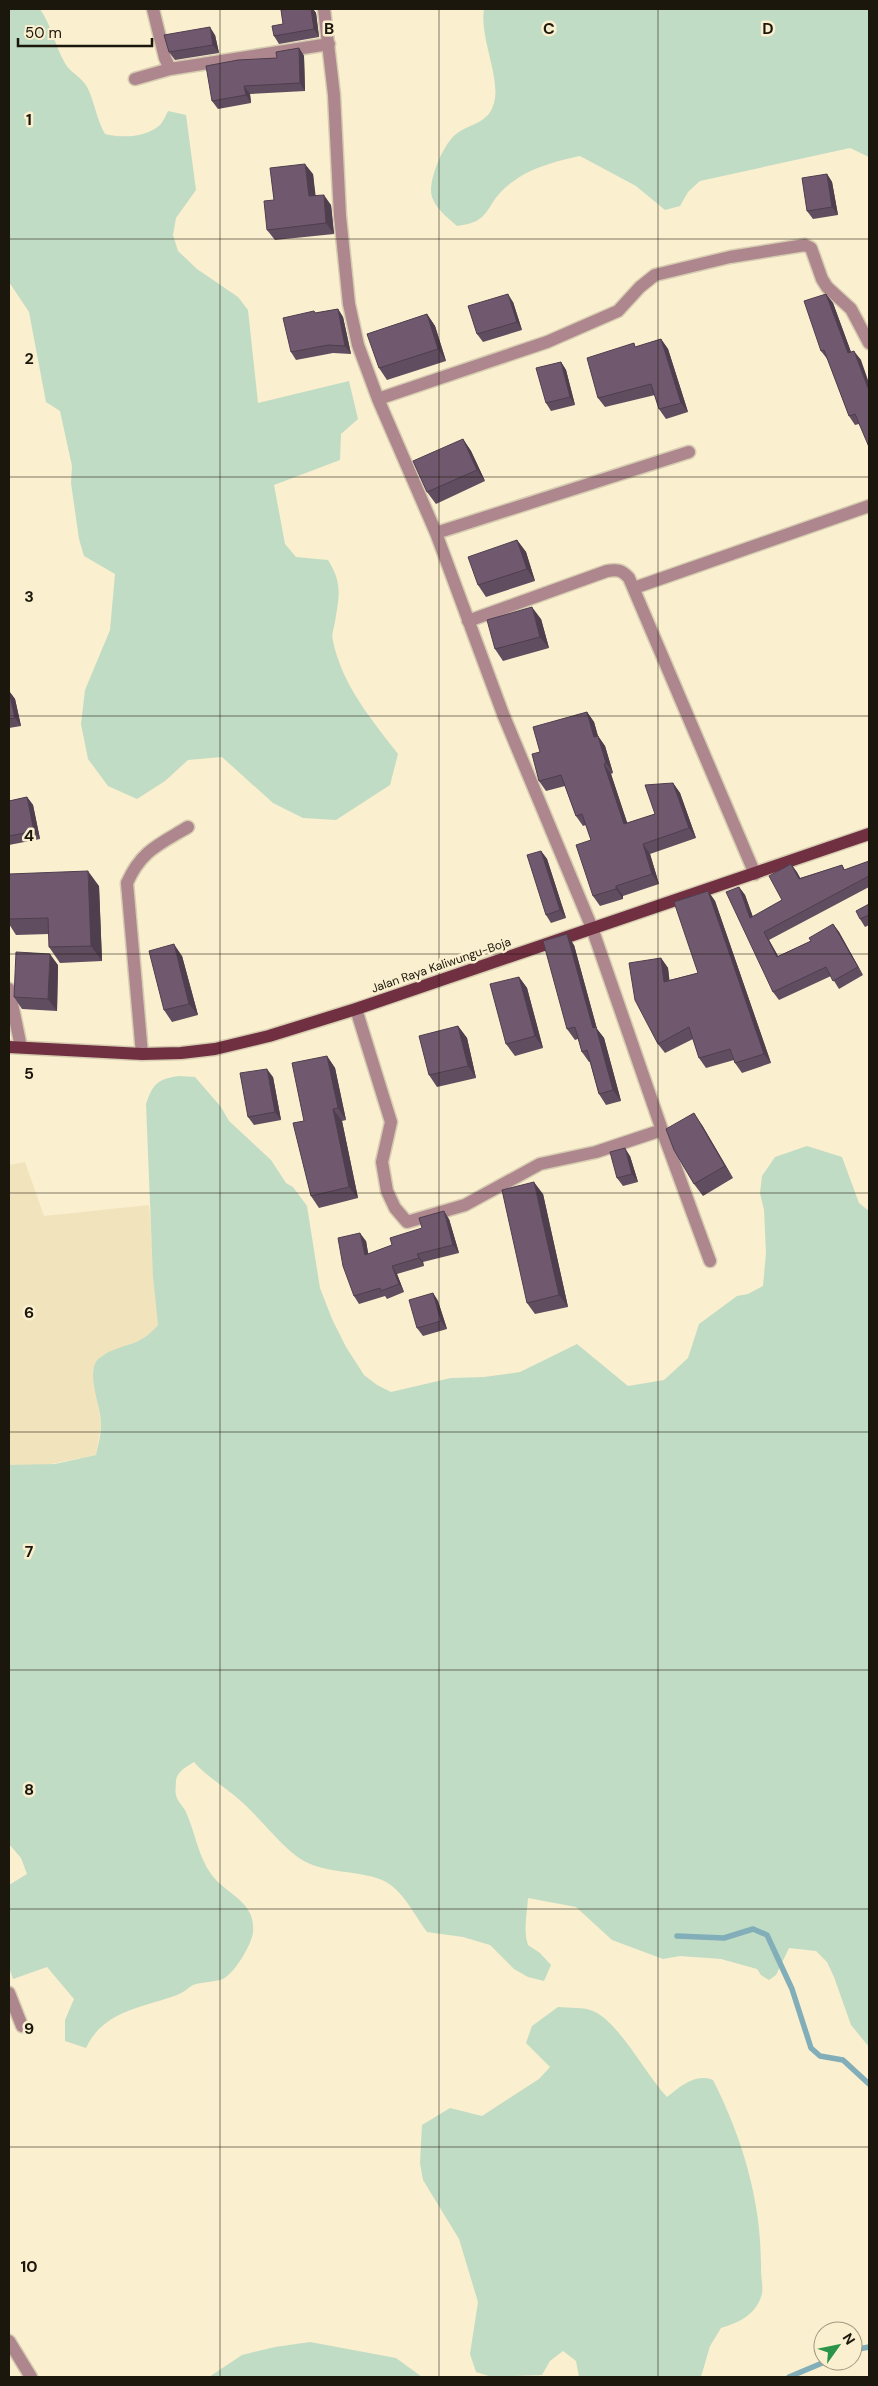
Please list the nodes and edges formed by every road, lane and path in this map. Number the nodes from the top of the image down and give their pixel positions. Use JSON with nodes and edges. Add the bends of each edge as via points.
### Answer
{"nodes":[{"id":1,"x":153,"y":9,"type":"edge"},
{"id":2,"x":324,"y":9,"type":"edge"},
{"id":3,"x":329,"y":44,"type":"junction"},
{"id":4,"x":170,"y":69,"type":"junction"},
{"id":5,"x":135,"y":79,"type":"dead end"},
{"id":6,"x":869,"y":342,"type":"edge"},
{"id":7,"x":378,"y":399,"type":"junction"},
{"id":8,"x":688,"y":452,"type":"dead end"},
{"id":9,"x":869,"y":506,"type":"edge"},
{"id":10,"x":436,"y":533,"type":"junction"},
{"id":11,"x":634,"y":588,"type":"junction"},
{"id":12,"x":468,"y":621,"type":"junction"},
{"id":13,"x":188,"y":828,"type":"dead end"},
{"id":14,"x":869,"y":834,"type":"edge"},
{"id":15,"x":755,"y":874,"type":"junction"},
{"id":16,"x":592,"y":928,"type":"junction"},
{"id":17,"x":9,"y":989,"type":"edge"},
{"id":18,"x":356,"y":1009,"type":"junction"},
{"id":19,"x":15,"y":1047,"type":"edge"},
{"id":20,"x":142,"y":1054,"type":"junction"},
{"id":21,"x":662,"y":1130,"type":"junction"},
{"id":22,"x":710,"y":1261,"type":"dead end"},
{"id":23,"x":9,"y":1993,"type":"edge"},
{"id":24,"x":22,"y":2026,"type":"dead end"},
{"id":25,"x":9,"y":2341,"type":"edge"},
{"id":26,"x":31,"y":2377,"type":"edge"}],
"edges":[{"from":1,"to":4,"type":"street"},
{"from":2,"to":3,"type":"street"},
{"from":3,"to":4,"type":"street"},
{"from":3,"to":7,"type":"street","via":[[340,216],[350,304],[358,345]]},
{"from":4,"to":5,"type":"street"},
{"from":6,"to":7,"type":"street","via":[[851,309],[827,287],[818,271],[812,248],[805,245],[693,265],[655,276],[640,286],[618,311],[548,342]]},
{"from":7,"to":10,"type":"street"},
{"from":8,"to":10,"type":"street"},
{"from":9,"to":11,"type":"street"},
{"from":10,"to":12,"type":"street"},
{"from":11,"to":12,"type":"street","via":[[624,572],[613,570]]},
{"from":11,"to":15,"type":"street"},
{"from":12,"to":16,"type":"street"},
{"from":13,"to":20,"type":"street","via":[[146,853],[134,866],[127,884]]},
{"from":14,"to":15,"type":"main road","name":"Jalan Raya Kaliwungu-Boja"},
{"from":15,"to":16,"type":"main road","name":"Jalan Raya Kaliwungu-Boja"},
{"from":16,"to":18,"type":"main road","name":"Jalan Raya Kaliwungu-Boja"},
{"from":16,"to":21,"type":"street"},
{"from":17,"to":19,"type":"street"},
{"from":18,"to":20,"type":"main road","name":"Jalan Raya Kaliwungu-Boja","via":[[215,1049]]},
{"from":18,"to":21,"type":"street","via":[[391,1122],[382,1162],[387,1191],[407,1222],[465,1204],[540,1164],[596,1152]]},
{"from":19,"to":20,"type":"main road","name":"Jalan Raya Kaliwungu-Boja"},
{"from":21,"to":22,"type":"street"},
{"from":23,"to":24,"type":"street"},
{"from":25,"to":26,"type":"street"}]}
